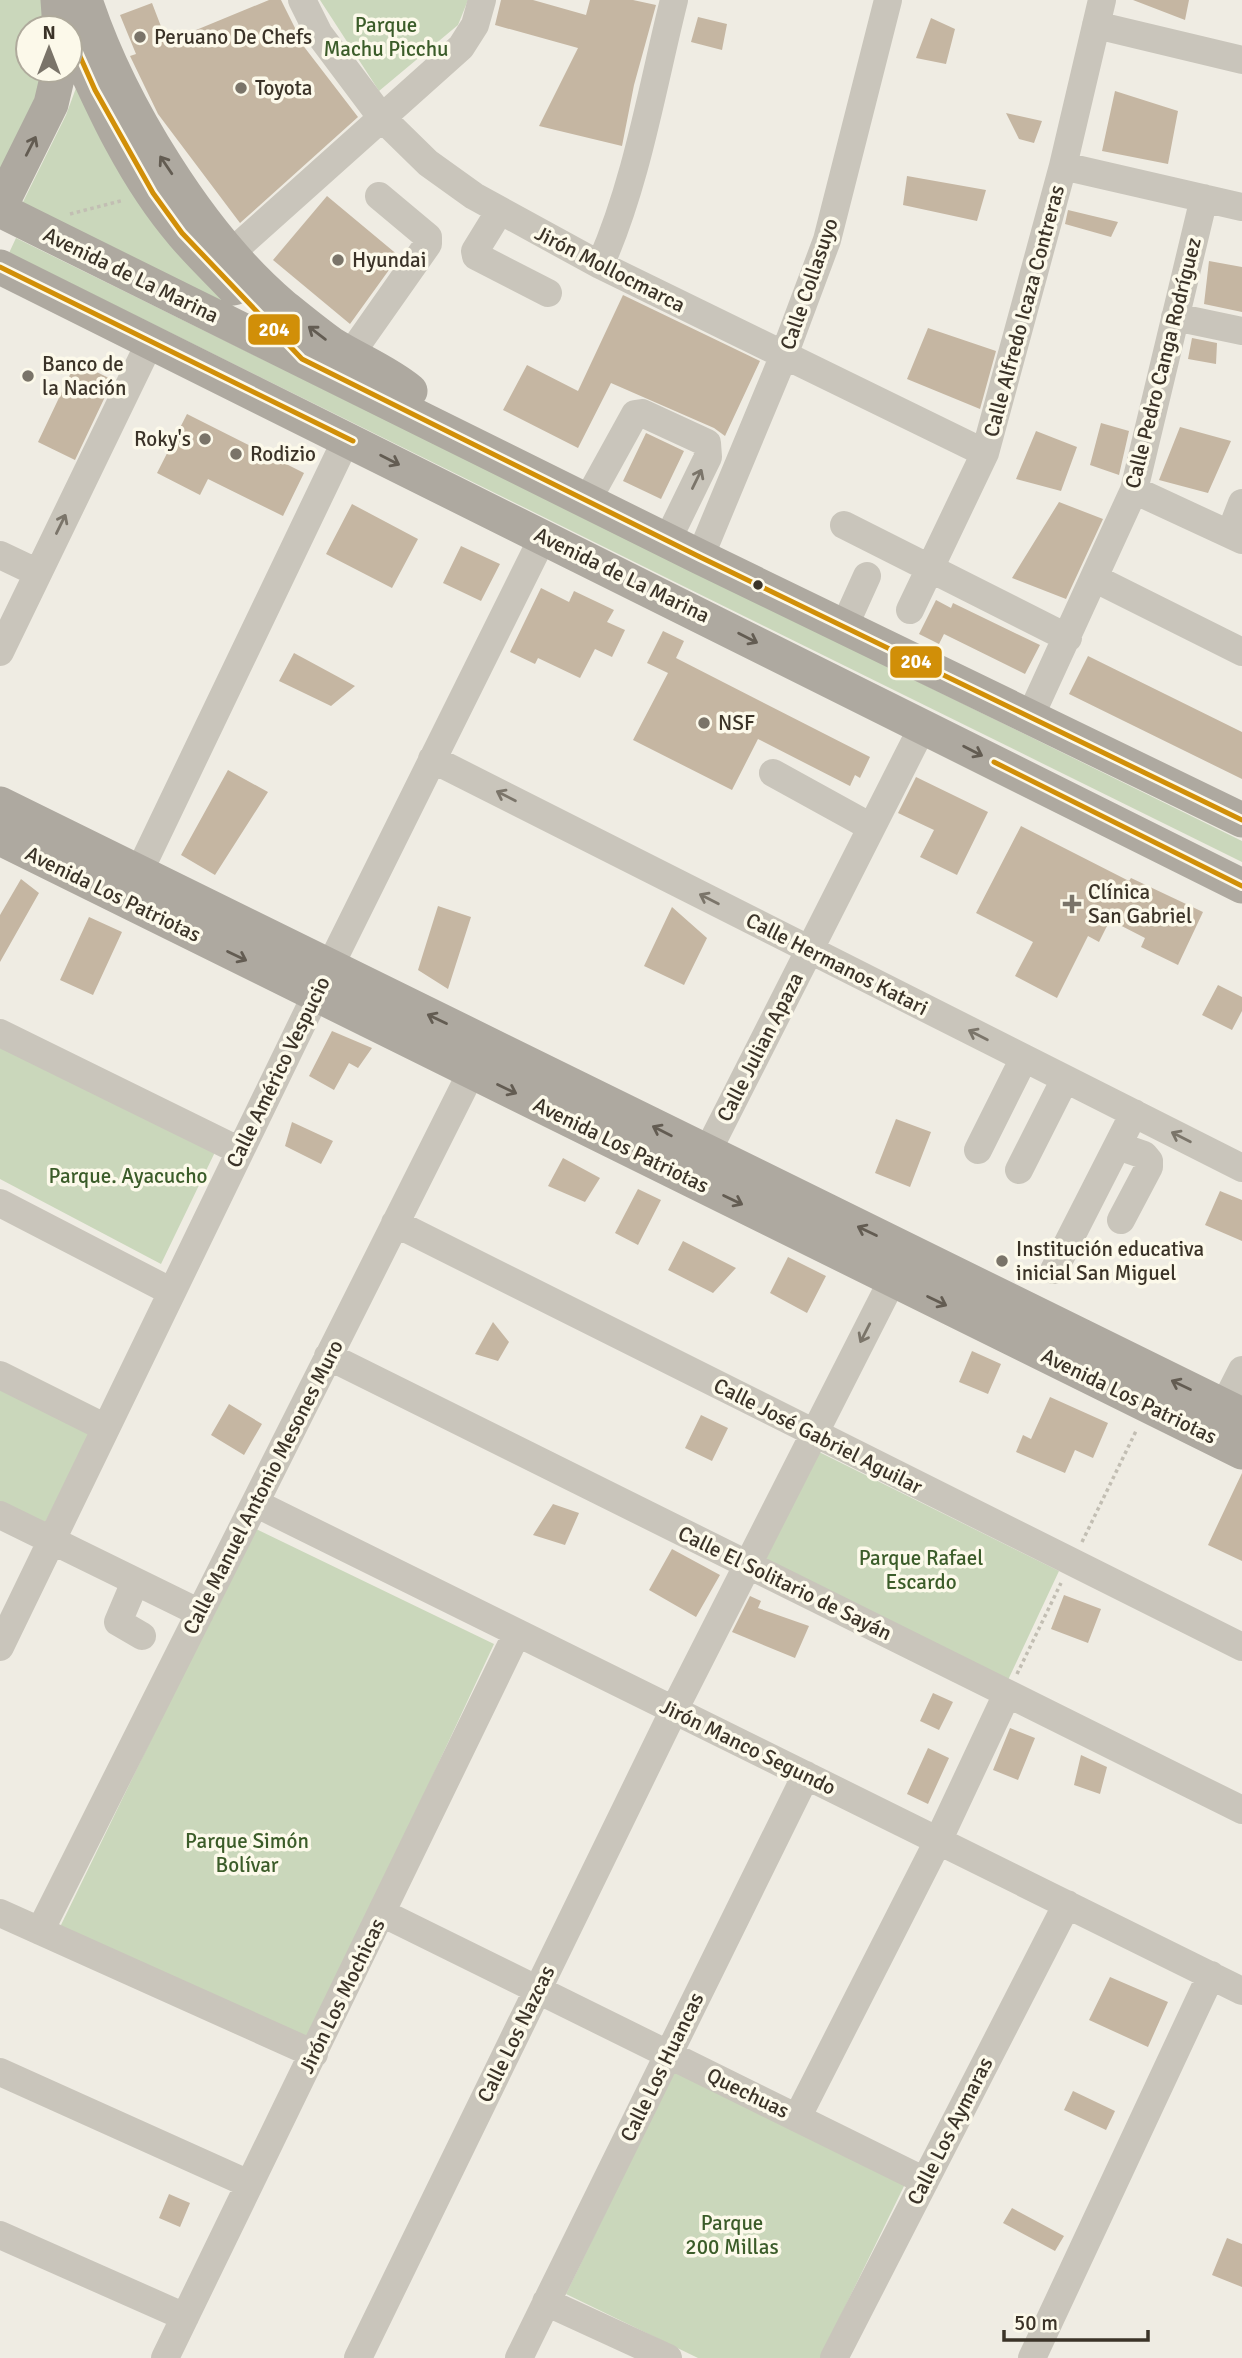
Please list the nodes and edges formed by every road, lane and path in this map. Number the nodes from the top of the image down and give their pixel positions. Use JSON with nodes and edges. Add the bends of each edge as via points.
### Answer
{"nodes":[{"id":1,"x":302,"y":0,"type":"edge"},
{"id":2,"x":482,"y":0,"type":"edge"},
{"id":3,"x":674,"y":0,"type":"edge"},
{"id":4,"x":888,"y":0,"type":"edge"},
{"id":5,"x":1099,"y":12,"type":"edge"},
{"id":6,"x":84,"y":34,"type":"edge"},
{"id":7,"x":84,"y":58,"type":"edge"},
{"id":8,"x":1242,"y":60,"type":"edge"},
{"id":9,"x":56,"y":84,"type":"edge"},
{"id":10,"x":382,"y":118,"type":"junction"},
{"id":11,"x":1063,"y":166,"type":"junction"},
{"id":12,"x":153,"y":193,"type":"junction"},
{"id":13,"x":379,"y":196,"type":"dead end"},
{"id":14,"x":1204,"y":198,"type":"junction"},
{"id":15,"x":1242,"y":207,"type":"edge"},
{"id":16,"x":0,"y":208,"type":"edge"},
{"id":17,"x":499,"y":212,"type":"junction"},
{"id":18,"x":59,"y":216,"type":"dead end"},
{"id":19,"x":232,"y":253,"type":"junction"},
{"id":20,"x":600,"y":265,"type":"junction"},
{"id":21,"x":0,"y":267,"type":"edge"},
{"id":22,"x":548,"y":293,"type":"dead end"},
{"id":23,"x":1175,"y":317,"type":"junction"},
{"id":24,"x":1242,"y":331,"type":"edge"},
{"id":25,"x":151,"y":340,"type":"junction"},
{"id":26,"x":351,"y":355,"type":"junction"},
{"id":27,"x":784,"y":355,"type":"junction"},
{"id":28,"x":302,"y":359,"type":"junction"},
{"id":29,"x":449,"y":432,"type":"junction"},
{"id":30,"x":347,"y":438,"type":"junction"},
{"id":31,"x":985,"y":453,"type":"junction"},
{"id":32,"x":1134,"y":489,"type":"junction"},
{"id":33,"x":587,"y":501,"type":"junction"},
{"id":34,"x":1242,"y":503,"type":"edge"},
{"id":35,"x":844,"y":525,"type":"dead end"},
{"id":36,"x":543,"y":537,"type":"junction"},
{"id":37,"x":1236,"y":537,"type":"edge"},
{"id":38,"x":667,"y":541,"type":"junction"},
{"id":39,"x":0,"y":555,"type":"edge"},
{"id":40,"x":700,"y":558,"type":"junction"},
{"id":41,"x":931,"y":569,"type":"junction"},
{"id":42,"x":38,"y":573,"type":"junction"},
{"id":43,"x":867,"y":576,"type":"dead end"},
{"id":44,"x":1096,"y":579,"type":"junction"},
{"id":45,"x":910,"y":610,"type":"dead end"},
{"id":46,"x":844,"y":627,"type":"junction"},
{"id":47,"x":1068,"y":638,"type":"junction"},
{"id":48,"x":0,"y":652,"type":"edge"},
{"id":49,"x":1242,"y":652,"type":"edge"},
{"id":50,"x":1030,"y":718,"type":"junction"},
{"id":51,"x":923,"y":726,"type":"junction"},
{"id":52,"x":432,"y":759,"type":"junction"},
{"id":53,"x":773,"y":773,"type":"dead end"},
{"id":54,"x":0,"y":804,"type":"edge"},
{"id":55,"x":1242,"y":820,"type":"edge"},
{"id":56,"x":871,"y":827,"type":"junction"},
{"id":57,"x":0,"y":838,"type":"edge"},
{"id":58,"x":139,"y":872,"type":"junction"},
{"id":59,"x":1242,"y":886,"type":"edge"},
{"id":60,"x":809,"y":949,"type":"junction"},
{"id":61,"x":323,"y":980,"type":"junction"},
{"id":62,"x":0,"y":1032,"type":"edge"},
{"id":63,"x":478,"y":1057,"type":"junction"},
{"id":64,"x":1024,"y":1059,"type":"junction"},
{"id":65,"x":1065,"y":1079,"type":"junction"},
{"id":66,"x":1134,"y":1114,"type":"junction"},
{"id":67,"x":1118,"y":1146,"type":"junction"},
{"id":68,"x":978,"y":1150,"type":"dead end"},
{"id":69,"x":240,"y":1152,"type":"junction"},
{"id":70,"x":699,"y":1167,"type":"junction"},
{"id":71,"x":1242,"y":1168,"type":"edge"},
{"id":72,"x":1019,"y":1170,"type":"dead end"},
{"id":73,"x":0,"y":1203,"type":"edge"},
{"id":74,"x":1121,"y":1220,"type":"dead end"},
{"id":75,"x":395,"y":1223,"type":"junction"},
{"id":76,"x":900,"y":1265,"type":"junction"},
{"id":77,"x":1054,"y":1270,"type":"dead end"},
{"id":78,"x":172,"y":1292,"type":"junction"},
{"id":79,"x":328,"y":1356,"type":"junction"},
{"id":80,"x":1242,"y":1370,"type":"edge"},
{"id":81,"x":0,"y":1375,"type":"edge"},
{"id":82,"x":1225,"y":1419,"type":"edge"},
{"id":83,"x":106,"y":1428,"type":"junction"},
{"id":84,"x":813,"y":1432,"type":"junction"},
{"id":85,"x":1242,"y":1452,"type":"edge"},
{"id":86,"x":255,"y":1503,"type":"junction"},
{"id":87,"x":0,"y":1516,"type":"edge"},
{"id":88,"x":52,"y":1541,"type":"junction"},
{"id":89,"x":747,"y":1564,"type":"junction"},
{"id":90,"x":135,"y":1582,"type":"junction"},
{"id":91,"x":200,"y":1613,"type":"junction"},
{"id":92,"x":517,"y":1633,"type":"junction"},
{"id":93,"x":142,"y":1636,"type":"dead end"},
{"id":94,"x":0,"y":1647,"type":"edge"},
{"id":95,"x":1242,"y":1647,"type":"edge"},
{"id":96,"x":1007,"y":1693,"type":"junction"},
{"id":97,"x":674,"y":1710,"type":"junction"},
{"id":98,"x":806,"y":1775,"type":"junction"},
{"id":99,"x":1242,"y":1810,"type":"edge"},
{"id":100,"x":939,"y":1840,"type":"junction"},
{"id":101,"x":1067,"y":1904,"type":"junction"},
{"id":102,"x":0,"y":1913,"type":"edge"},
{"id":103,"x":382,"y":1913,"type":"junction"},
{"id":104,"x":40,"y":1931,"type":"junction"},
{"id":105,"x":1211,"y":1975,"type":"junction"},
{"id":106,"x":537,"y":1990,"type":"junction"},
{"id":107,"x":1242,"y":1991,"type":"edge"},
{"id":108,"x":314,"y":2054,"type":"junction"},
{"id":109,"x":668,"y":2054,"type":"junction"},
{"id":110,"x":0,"y":2072,"type":"edge"},
{"id":111,"x":797,"y":2118,"type":"junction"},
{"id":112,"x":925,"y":2181,"type":"junction"},
{"id":113,"x":249,"y":2184,"type":"junction"},
{"id":114,"x":0,"y":2235,"type":"edge"},
{"id":115,"x":546,"y":2302,"type":"junction"},
{"id":116,"x":185,"y":2318,"type":"junction"},
{"id":117,"x":165,"y":2358,"type":"edge"},
{"id":118,"x":358,"y":2358,"type":"edge"},
{"id":119,"x":519,"y":2358,"type":"edge"},
{"id":120,"x":668,"y":2358,"type":"edge"},
{"id":121,"x":834,"y":2358,"type":"edge"},
{"id":122,"x":1032,"y":2358,"type":"edge"}],
"edges":[{"from":1,"to":10,"type":"street","name":"Jirón Mollocmarca","via":[[319,34]]},
{"from":2,"to":10,"type":"street","via":[[461,47]]},
{"from":3,"to":20,"type":"street","via":[[632,171]]},
{"from":4,"to":27,"type":"street","name":"Calle Collasuyo","via":[[827,240]]},
{"from":5,"to":8,"type":"street"},
{"from":5,"to":11,"type":"street","name":"Calle Alfredo Icaza Contreras"},
{"from":19,"to":6,"type":"main road","one_way":true,"via":[[150,141],[105,54]]},
{"from":7,"to":12,"type":"main road","via":[[101,100]]},
{"from":16,"to":9,"type":"main road","one_way":true,"via":[[51,104]]},
{"from":10,"to":17,"type":"street","name":"Jirón Mollocmarca","via":[[428,163]]},
{"from":10,"to":19,"type":"street"},
{"from":11,"to":14,"type":"street"},
{"from":11,"to":31,"type":"street","name":"Calle Alfredo Icaza Contreras"},
{"from":12,"to":18,"type":"path"},
{"from":12,"to":28,"type":"main road","via":[[182,233]]},
{"from":13,"to":26,"type":"street","via":[[428,237],[428,244]]},
{"from":14,"to":15,"type":"street"},
{"from":14,"to":23,"type":"street","name":"Calle Pedro Canga Rodríguez"},
{"from":16,"to":28,"type":"main road","name":"Avenida de La Marina"},
{"from":17,"to":20,"type":"street","name":"Jirón Mollocmarca"},
{"from":17,"to":22,"type":"street","via":[[476,256]]},
{"from":26,"to":19,"type":"main road","one_way":true,"via":[[281,304]]},
{"from":20,"to":27,"type":"street","name":"Jirón Mollocmarca"},
{"from":21,"to":25,"type":"main road","name":"Avenida de La Marina"},
{"from":23,"to":24,"type":"street"},
{"from":23,"to":32,"type":"street","name":"Calle Pedro Canga Rodríguez"},
{"from":25,"to":30,"type":"main road","name":"Avenida de La Marina"},
{"from":42,"to":25,"type":"street","one_way":true},
{"from":26,"to":29,"type":"main road","via":[[420,399]]},
{"from":27,"to":31,"type":"street","name":"Jirón Mollocmarca"},
{"from":27,"to":40,"type":"street","name":"Calle Collasuyo"},
{"from":28,"to":29,"type":"main road","name":"Avenida de La Marina"},
{"from":29,"to":33,"type":"main road","name":"Avenida de La Marina"},
{"from":30,"to":36,"type":"main road","name":"Avenida de La Marina","one_way":true},
{"from":30,"to":58,"type":"street"},
{"from":31,"to":41,"type":"street","name":"Calle Alfredo Icaza Contreras"},
{"from":32,"to":37,"type":"street"},
{"from":32,"to":44,"type":"street","name":"Calle Pedro Canga Rodríguez"},
{"from":33,"to":38,"type":"main road","name":"Avenida de La Marina"},
{"from":38,"to":33,"type":"street","one_way":true,"via":[[708,457],[707,443],[642,413],[635,414]]},
{"from":34,"to":37,"type":"street"},
{"from":35,"to":41,"type":"street"},
{"from":36,"to":51,"type":"main road","name":"Avenida de La Marina","one_way":true},
{"from":36,"to":52,"type":"street","name":"Calle Américo Vespucio"},
{"from":38,"to":40,"type":"main road","name":"Avenida de La Marina"},
{"from":39,"to":42,"type":"street"},
{"from":40,"to":46,"type":"main road","name":"Avenida de La Marina"},
{"from":41,"to":45,"type":"street","name":"Calle Alfredo Icaza Contreras"},
{"from":41,"to":47,"type":"street"},
{"from":42,"to":48,"type":"street"},
{"from":43,"to":46,"type":"street"},
{"from":44,"to":47,"type":"street","name":"Calle Pedro Canga Rodríguez"},
{"from":44,"to":49,"type":"street"},
{"from":46,"to":50,"type":"main road","name":"Avenida de La Marina"},
{"from":47,"to":50,"type":"street","name":"Calle Pedro Canga Rodríguez"},
{"from":50,"to":55,"type":"main road","name":"Avenida de La Marina"},
{"from":51,"to":56,"type":"street","name":"Calle Julian Apaza"},
{"from":51,"to":59,"type":"main road","name":"Avenida de La Marina","one_way":true},
{"from":60,"to":52,"type":"street","name":"Calle Hermanos Katari","one_way":true},
{"from":52,"to":61,"type":"street","name":"Calle Américo Vespucio"},
{"from":53,"to":56,"type":"street"},
{"from":54,"to":58,"type":"main road","name":"Avenida Los Patriotas"},
{"from":56,"to":60,"type":"street","name":"Calle Julian Apaza"},
{"from":57,"to":61,"type":"main road","name":"Avenida Los Patriotas","one_way":true},
{"from":58,"to":61,"type":"main road","name":"Avenida Los Patriotas"},
{"from":64,"to":60,"type":"street","name":"Calle Hermanos Katari","one_way":true},
{"from":60,"to":70,"type":"street","name":"Calle Julian Apaza"},
{"from":61,"to":63,"type":"main road","name":"Avenida Los Patriotas"},
{"from":61,"to":69,"type":"street","name":"Calle Américo Vespucio"},
{"from":62,"to":69,"type":"street"},
{"from":63,"to":70,"type":"main road","name":"Avenida Los Patriotas"},
{"from":63,"to":75,"type":"street","name":"Calle Manuel Antonio Mesones Muro"},
{"from":64,"to":65,"type":"street","name":"Calle Hermanos Katari"},
{"from":64,"to":68,"type":"street"},
{"from":65,"to":66,"type":"street","name":"Calle Hermanos Katari"},
{"from":65,"to":72,"type":"street"},
{"from":66,"to":67,"type":"street"},
{"from":71,"to":66,"type":"street","name":"Calle Hermanos Katari","one_way":true},
{"from":67,"to":74,"type":"street","via":[[1149,1161]]},
{"from":67,"to":77,"type":"street"},
{"from":69,"to":78,"type":"street","name":"Calle Américo Vespucio"},
{"from":70,"to":76,"type":"main road","name":"Avenida Los Patriotas"},
{"from":73,"to":78,"type":"street"},
{"from":75,"to":79,"type":"street","name":"Calle Manuel Antonio Mesones Muro"},
{"from":75,"to":84,"type":"street","name":"Calle José Gabriel Aguilar"},
{"from":76,"to":82,"type":"main road","name":"Avenida Los Patriotas"},
{"from":76,"to":84,"type":"street","one_way":true},
{"from":78,"to":83,"type":"street","name":"Calle Américo Vespucio"},
{"from":79,"to":86,"type":"street","name":"Calle Manuel Antonio Mesones Muro"},
{"from":79,"to":89,"type":"street","name":"Calle El Solitario de Sayán"},
{"from":80,"to":82,"type":"street"},
{"from":81,"to":83,"type":"street"},
{"from":82,"to":85,"type":"main road","name":"Avenida Los Patriotas"},
{"from":83,"to":88,"type":"street","name":"Calle Américo Vespucio"},
{"from":84,"to":89,"type":"street","name":"Calle Los Nazcas"},
{"from":84,"to":95,"type":"street","name":"Calle José Gabriel Aguilar"},
{"from":86,"to":91,"type":"street","name":"Calle Manuel Antonio Mesones Muro"},
{"from":86,"to":92,"type":"street","name":"Jirón Manco Segundo"},
{"from":87,"to":88,"type":"street"},
{"from":88,"to":90,"type":"street"},
{"from":88,"to":94,"type":"street","name":"Calle Américo Vespucio"},
{"from":89,"to":96,"type":"street","name":"Calle El Solitario de Sayán"},
{"from":89,"to":97,"type":"street","name":"Calle Los Nazcas"},
{"from":90,"to":91,"type":"street"},
{"from":90,"to":93,"type":"street","via":[[118,1622]]},
{"from":91,"to":104,"type":"street","name":"Calle Manuel Antonio Mesones Muro"},
{"from":92,"to":97,"type":"street","name":"Jirón Manco Segundo"},
{"from":92,"to":103,"type":"street","name":"Jirón Los Mochicas"},
{"from":96,"to":99,"type":"street","name":"Calle El Solitario de Sayán"},
{"from":96,"to":100,"type":"street"},
{"from":97,"to":98,"type":"street","name":"Jirón Manco Segundo"},
{"from":97,"to":106,"type":"street","name":"Calle Los Nazcas"},
{"from":98,"to":100,"type":"street","name":"Jirón Manco Segundo"},
{"from":98,"to":109,"type":"street","name":"Calle Los Huancas"},
{"from":100,"to":101,"type":"street","name":"Jirón Manco Segundo"},
{"from":100,"to":111,"type":"street"},
{"from":101,"to":105,"type":"street","name":"Jirón Manco Segundo"},
{"from":101,"to":112,"type":"street","name":"Calle Los Aymaras"},
{"from":102,"to":104,"type":"street"},
{"from":103,"to":106,"type":"street","name":"Quechuas"},
{"from":103,"to":108,"type":"street","name":"Jirón Los Mochicas"},
{"from":104,"to":108,"type":"street"},
{"from":105,"to":107,"type":"street","name":"Jirón Manco Segundo"},
{"from":105,"to":122,"type":"street"},
{"from":106,"to":109,"type":"street","name":"Quechuas"},
{"from":106,"to":118,"type":"street","name":"Calle Los Nazcas"},
{"from":108,"to":113,"type":"street","name":"Jirón Los Mochicas"},
{"from":109,"to":111,"type":"street","name":"Quechuas"},
{"from":109,"to":115,"type":"street","name":"Calle Los Huancas"},
{"from":110,"to":113,"type":"street"},
{"from":111,"to":112,"type":"street","name":"Quechuas"},
{"from":112,"to":121,"type":"street","name":"Calle Los Aymaras"},
{"from":113,"to":116,"type":"street","name":"Jirón Los Mochicas"},
{"from":114,"to":116,"type":"street"},
{"from":115,"to":119,"type":"street","name":"Calle Los Huancas"},
{"from":115,"to":120,"type":"street"},
{"from":116,"to":117,"type":"street","name":"Jirón Los Mochicas"}]}
